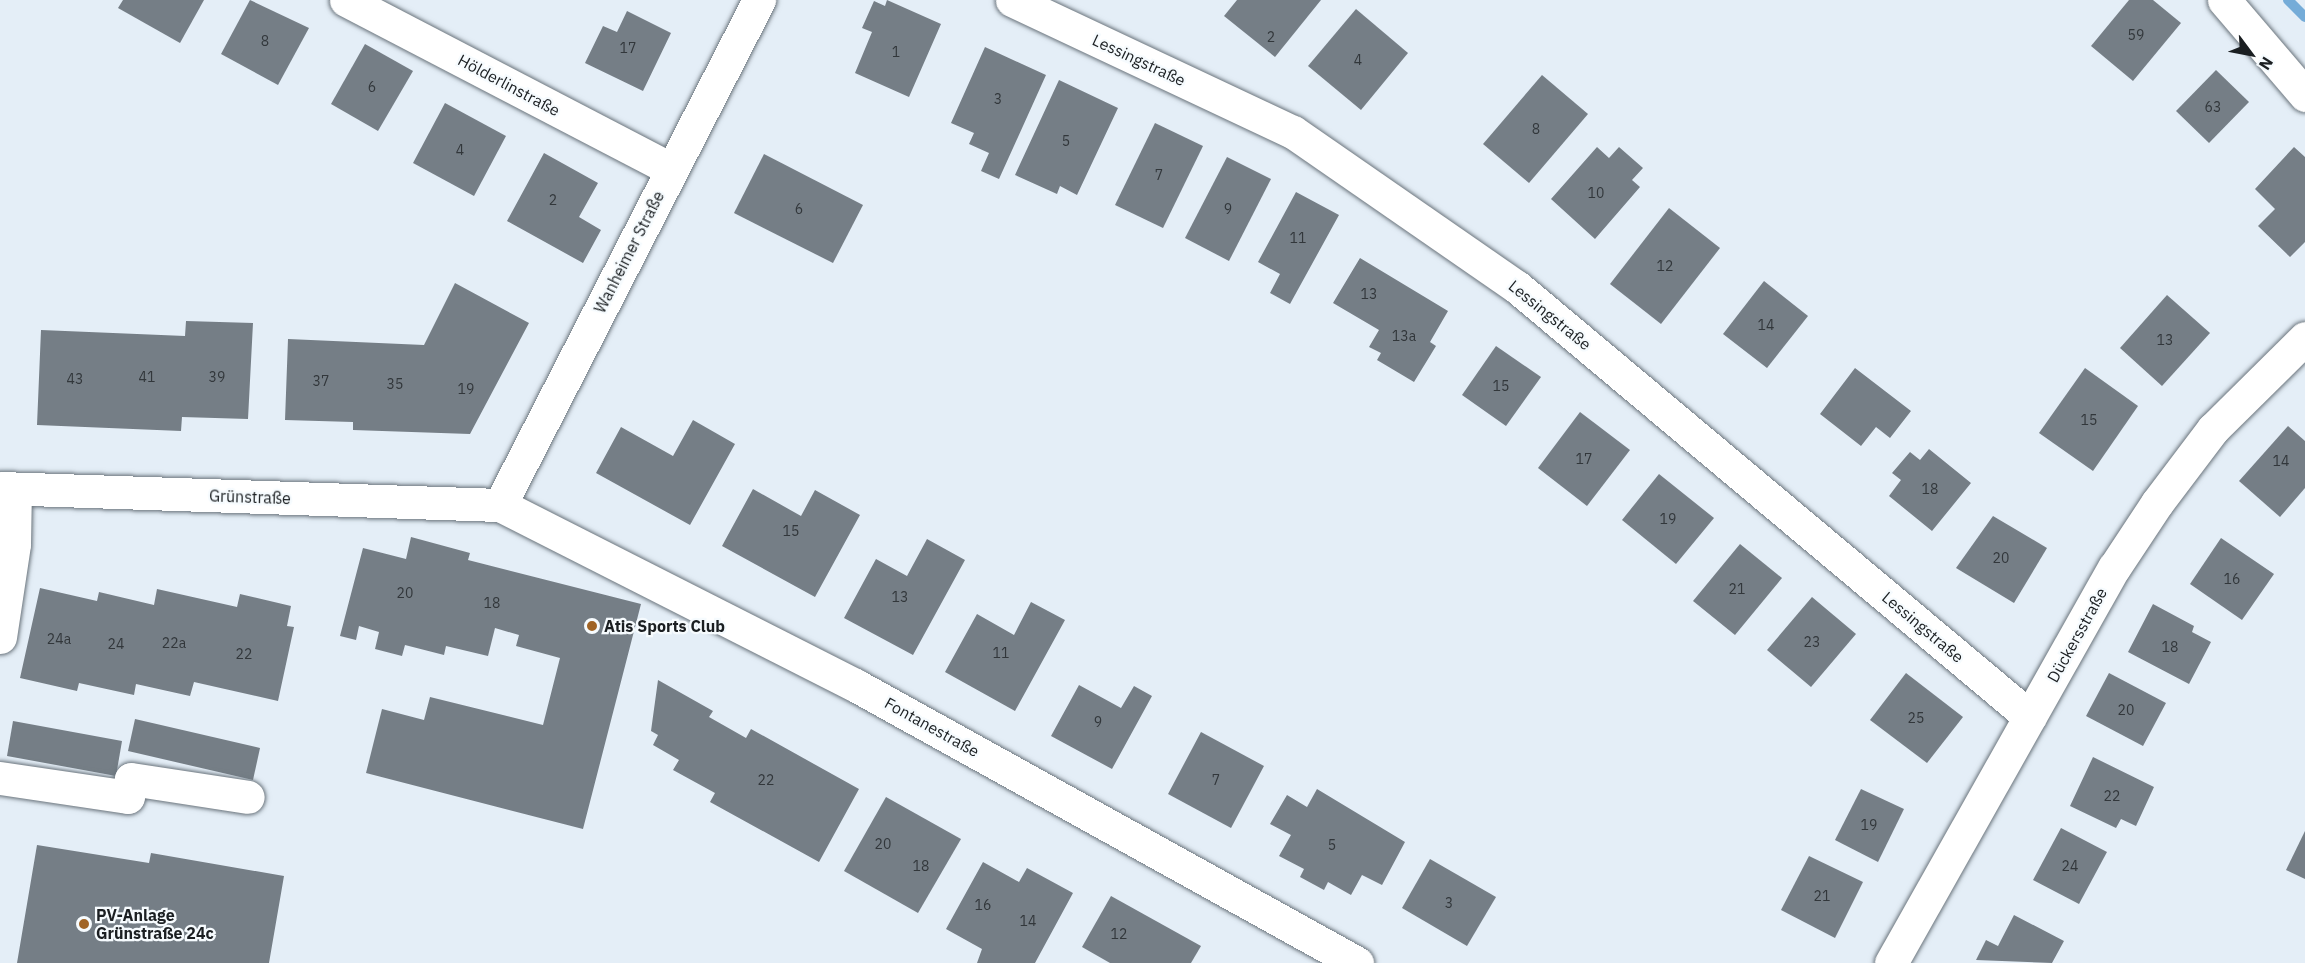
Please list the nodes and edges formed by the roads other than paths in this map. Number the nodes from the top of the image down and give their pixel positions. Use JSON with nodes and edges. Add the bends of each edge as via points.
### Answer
{"nodes":[{"id":1,"x":346,"y":0,"type":"edge"},
{"id":2,"x":759,"y":0,"type":"edge"},
{"id":3,"x":1012,"y":0,"type":"edge"},
{"id":4,"x":2224,"y":0,"type":"edge"},
{"id":5,"x":2305,"y":95,"type":"edge"},
{"id":6,"x":671,"y":170,"type":"junction"},
{"id":7,"x":2305,"y":338,"type":"edge"},
{"id":8,"x":8,"y":489,"type":"edge"},
{"id":9,"x":500,"y":505,"type":"junction"},
{"id":10,"x":0,"y":637,"type":"edge"},
{"id":11,"x":2030,"y":717,"type":"junction"},
{"id":12,"x":0,"y":778,"type":"edge"},
{"id":13,"x":248,"y":797,"type":"dead end"},
{"id":14,"x":1357,"y":963,"type":"edge"},
{"id":15,"x":1890,"y":963,"type":"edge"}],
"edges":[{"from":1,"to":6,"type":"street","name":"Hölderlinstraße"},
{"from":2,"to":6,"type":"street","name":"Wanheimer Straße"},
{"from":3,"to":11,"type":"street","name":"Lessingstraße","via":[[1293,132],[1517,287]]},
{"from":4,"to":5,"type":"street"},
{"from":6,"to":9,"type":"street","name":"Wanheimer Straße"},
{"from":7,"to":11,"type":"street","name":"Dückersstraße","via":[[2213,429],[2157,503],[2114,568]]},
{"from":8,"to":9,"type":"street","name":"Grünstraße"},
{"from":8,"to":10,"type":"street","via":[[14,544]]},
{"from":9,"to":14,"type":"street","name":"Fontanestraße","via":[[855,685]]},
{"from":11,"to":15,"type":"street","name":"Dückersstraße"},
{"from":12,"to":13,"type":"street","via":[[128,797],[131,779]]}]}
